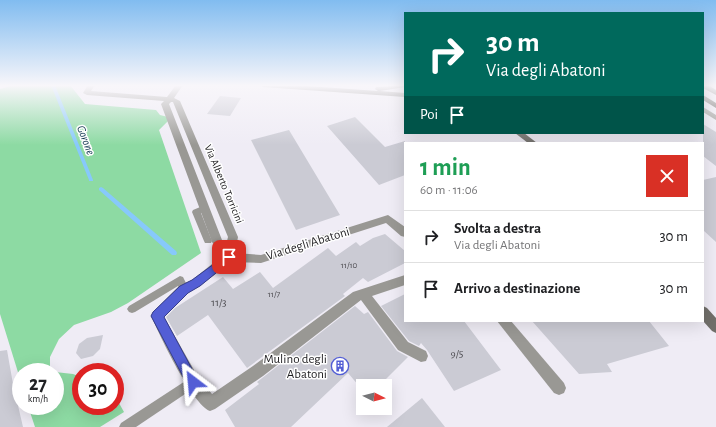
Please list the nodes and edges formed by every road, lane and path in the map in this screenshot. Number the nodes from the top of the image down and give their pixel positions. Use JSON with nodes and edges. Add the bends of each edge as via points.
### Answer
{"nodes":[{"id":1,"x":165,"y":105,"type":"edge"},
{"id":2,"x":178,"y":105,"type":"edge"},
{"id":3,"x":704,"y":111,"type":"edge"},
{"id":4,"x":716,"y":118,"type":"edge"},
{"id":5,"x":521,"y":134,"type":"edge"},
{"id":6,"x":532,"y":142,"type":"edge"},
{"id":7,"x":205,"y":208,"type":"junction"},
{"id":8,"x":404,"y":232,"type":"edge"},
{"id":9,"x":208,"y":241,"type":"dead end"},
{"id":10,"x":229,"y":257,"type":"junction"},
{"id":11,"x":404,"y":280,"type":"edge"},
{"id":12,"x":184,"y":289,"type":"junction"},
{"id":13,"x":363,"y":293,"type":"junction"},
{"id":14,"x":132,"y":309,"type":"dead end"},
{"id":15,"x":704,"y":313,"type":"edge"},
{"id":16,"x":504,"y":322,"type":"edge"},
{"id":17,"x":716,"y":327,"type":"edge"},
{"id":18,"x":421,"y":356,"type":"dead end"},
{"id":19,"x":193,"y":382,"type":"junction"},
{"id":20,"x":559,"y":388,"type":"dead end"},
{"id":21,"x":125,"y":427,"type":"edge"}],
"edges":[{"from":1,"to":7,"type":"street"},
{"from":2,"to":10,"type":"street","name":"Via Alberto Torricini","via":[[233,237]]},
{"from":3,"to":4,"type":"lane"},
{"from":5,"to":6,"type":"main road"},
{"from":7,"to":9,"type":"lane","via":[[196,212]]},
{"from":7,"to":10,"type":"street","via":[[217,242]]},
{"from":8,"to":10,"type":"street","name":"Via degli Abatoni","via":[[388,219],[261,259]]},
{"from":10,"to":12,"type":"street","via":[[196,283]]},
{"from":11,"to":13,"type":"street"},
{"from":12,"to":14,"type":"lane","via":[[180,280]]},
{"from":12,"to":19,"type":"street","via":[[157,316]]},
{"from":13,"to":18,"type":"street","via":[[403,346]]},
{"from":13,"to":19,"type":"street","via":[[210,404]]},
{"from":15,"to":17,"type":"main road"},
{"from":16,"to":20,"type":"street"},
{"from":19,"to":21,"type":"lane"}]}
